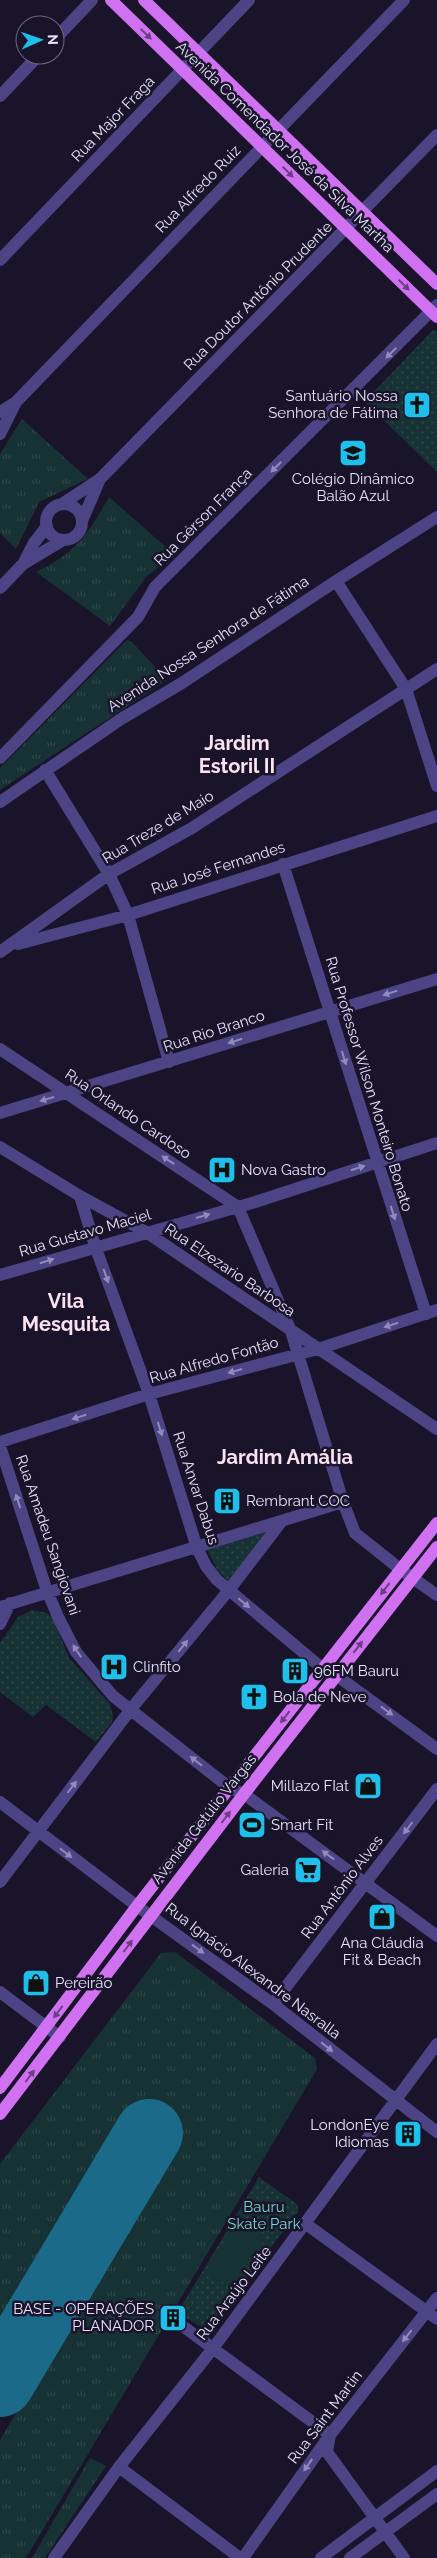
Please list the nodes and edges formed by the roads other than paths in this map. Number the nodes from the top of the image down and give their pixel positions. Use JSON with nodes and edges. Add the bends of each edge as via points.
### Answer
{"nodes":[{"id":1,"x":92,"y":0,"type":"edge"},
{"id":2,"x":111,"y":0,"type":"edge"},
{"id":3,"x":144,"y":0,"type":"edge"},
{"id":4,"x":249,"y":0,"type":"edge"},
{"id":5,"x":404,"y":0,"type":"edge"},
{"id":6,"x":65,"y":28,"type":"edge"},
{"id":7,"x":199,"y":52,"type":"junction"},
{"id":8,"x":29,"y":65,"type":"edge"},
{"id":9,"x":183,"y":70,"type":"junction"},
{"id":10,"x":0,"y":96,"type":"edge"},
{"id":11,"x":280,"y":131,"type":"junction"},
{"id":12,"x":437,"y":135,"type":"edge"},
{"id":13,"x":262,"y":146,"type":"junction"},
{"id":14,"x":362,"y":213,"type":"junction"},
{"id":15,"x":346,"y":230,"type":"junction"},
{"id":16,"x":0,"y":260,"type":"edge"},
{"id":17,"x":437,"y":284,"type":"edge"},
{"id":18,"x":435,"y":311,"type":"edge"},
{"id":19,"x":16,"y":402,"type":"junction"},
{"id":20,"x":0,"y":412,"type":"edge"},
{"id":21,"x":0,"y":434,"type":"edge"},
{"id":22,"x":100,"y":479,"type":"junction"},
{"id":23,"x":62,"y":504,"type":"junction"},
{"id":24,"x":437,"y":518,"type":"edge"},
{"id":25,"x":82,"y":521,"type":"junction"},
{"id":26,"x":47,"y":526,"type":"junction"},
{"id":27,"x":63,"y":540,"type":"junction"},
{"id":28,"x":23,"y":564,"type":"junction"},
{"id":29,"x":336,"y":581,"type":"junction"},
{"id":30,"x":0,"y":588,"type":"edge"},
{"id":31,"x":437,"y":669,"type":"edge"},
{"id":32,"x":406,"y":689,"type":"junction"},
{"id":33,"x":0,"y":758,"type":"edge"},
{"id":34,"x":45,"y":770,"type":"junction"},
{"id":35,"x":437,"y":786,"type":"edge"},
{"id":36,"x":0,"y":802,"type":"edge"},
{"id":37,"x":437,"y":816,"type":"edge"},
{"id":38,"x":283,"y":864,"type":"junction"},
{"id":39,"x":109,"y":874,"type":"junction"},
{"id":40,"x":128,"y":915,"type":"junction"},
{"id":41,"x":48,"y":919,"type":"junction"},
{"id":42,"x":53,"y":934,"type":"junction"},
{"id":43,"x":4,"y":950,"type":"edge"},
{"id":44,"x":437,"y":978,"type":"edge"},
{"id":45,"x":329,"y":1011,"type":"junction"},
{"id":46,"x":0,"y":1049,"type":"edge"},
{"id":47,"x":169,"y":1062,"type":"junction"},
{"id":48,"x":68,"y":1093,"type":"junction"},
{"id":49,"x":0,"y":1113,"type":"edge"},
{"id":50,"x":437,"y":1143,"type":"edge"},
{"id":51,"x":0,"y":1147,"type":"edge"},
{"id":52,"x":376,"y":1162,"type":"junction"},
{"id":53,"x":80,"y":1196,"type":"junction"},
{"id":54,"x":238,"y":1207,"type":"junction"},
{"id":55,"x":146,"y":1232,"type":"junction"},
{"id":56,"x":95,"y":1246,"type":"junction"},
{"id":57,"x":0,"y":1275,"type":"edge"},
{"id":58,"x":431,"y":1312,"type":"edge"},
{"id":59,"x":291,"y":1331,"type":"junction"},
{"id":60,"x":318,"y":1348,"type":"junction"},
{"id":61,"x":298,"y":1353,"type":"junction"},
{"id":62,"x":149,"y":1394,"type":"junction"},
{"id":63,"x":437,"y":1429,"type":"edge"},
{"id":64,"x":0,"y":1444,"type":"edge"},
{"id":65,"x":343,"y":1502,"type":"junction"},
{"id":66,"x":281,"y":1522,"type":"junction"},
{"id":67,"x":437,"y":1523,"type":"edge"},
{"id":68,"x":437,"y":1547,"type":"edge"},
{"id":69,"x":197,"y":1548,"type":"junction"},
{"id":70,"x":400,"y":1569,"type":"junction"},
{"id":71,"x":412,"y":1578,"type":"junction"},
{"id":72,"x":229,"y":1590,"type":"junction"},
{"id":73,"x":47,"y":1591,"type":"junction"},
{"id":74,"x":437,"y":1595,"type":"edge"},
{"id":75,"x":5,"y":1605,"type":"edge"},
{"id":76,"x":0,"y":1624,"type":"edge"},
{"id":77,"x":323,"y":1669,"type":"junction"},
{"id":78,"x":336,"y":1675,"type":"junction"},
{"id":79,"x":131,"y":1709,"type":"junction"},
{"id":80,"x":437,"y":1749,"type":"edge"},
{"id":81,"x":230,"y":1788,"type":"junction"},
{"id":82,"x":437,"y":1789,"type":"edge"},
{"id":83,"x":244,"y":1794,"type":"junction"},
{"id":84,"x":0,"y":1802,"type":"edge"},
{"id":85,"x":38,"y":1832,"type":"junction"},
{"id":86,"x":0,"y":1882,"type":"edge"},
{"id":87,"x":367,"y":1883,"type":"junction"},
{"id":88,"x":137,"y":1906,"type":"junction"},
{"id":89,"x":151,"y":1915,"type":"junction"},
{"id":90,"x":437,"y":1936,"type":"edge"},
{"id":91,"x":0,"y":1992,"type":"edge"},
{"id":92,"x":273,"y":2004,"type":"junction"},
{"id":93,"x":46,"y":2027,"type":"junction"},
{"id":94,"x":60,"y":2037,"type":"junction"},
{"id":95,"x":437,"y":2044,"type":"edge"},
{"id":96,"x":0,"y":2088,"type":"edge"},
{"id":97,"x":395,"y":2100,"type":"junction"},
{"id":98,"x":0,"y":2114,"type":"edge"},
{"id":99,"x":437,"y":2132,"type":"edge"},
{"id":100,"x":306,"y":2224,"type":"junction"},
{"id":101,"x":437,"y":2298,"type":"edge"},
{"id":102,"x":426,"y":2311,"type":"junction"},
{"id":103,"x":437,"y":2319,"type":"edge"},
{"id":104,"x":180,"y":2324,"type":"dead end"},
{"id":105,"x":214,"y":2347,"type":"junction"},
{"id":106,"x":330,"y":2435,"type":"junction"},
{"id":107,"x":118,"y":2467,"type":"junction"},
{"id":108,"x":437,"y":2471,"type":"edge"},
{"id":109,"x":437,"y":2494,"type":"edge"},
{"id":110,"x":374,"y":2518,"type":"junction"},
{"id":111,"x":385,"y":2533,"type":"junction"},
{"id":112,"x":54,"y":2558,"type":"edge"},
{"id":113,"x":241,"y":2558,"type":"edge"},
{"id":114,"x":320,"y":2558,"type":"edge"},
{"id":115,"x":350,"y":2558,"type":"edge"},
{"id":116,"x":404,"y":2558,"type":"edge"}],
"edges":[{"from":1,"to":6,"type":"street"},
{"from":2,"to":9,"type":"main road","name":"Avenida Comendador José da Silva Martha","one_way":true},
{"from":3,"to":7,"type":"main road","name":"Avenida Comendador José da Silva Martha"},
{"from":4,"to":7,"type":"street","name":"Rua Major Fraga"},
{"from":5,"to":11,"type":"street","name":"Rua Alfredo Ruiz"},
{"from":7,"to":9,"type":"street","name":"Rua Major Fraga"},
{"from":7,"to":11,"type":"main road","name":"Avenida Comendador José da Silva Martha"},
{"from":8,"to":10,"type":"street"},
{"from":9,"to":13,"type":"main road","name":"Avenida Comendador José da Silva Martha"},
{"from":9,"to":16,"type":"street","name":"Rua Major Fraga"},
{"from":11,"to":13,"type":"street","name":"Rua Alfredo Ruiz"},
{"from":11,"to":14,"type":"main road","name":"Avenida Comendador José da Silva Martha"},
{"from":12,"to":14,"type":"street","name":"Rua Doutor Antônio Prudente"},
{"from":13,"to":15,"type":"main road","name":"Avenida Comendador José da Silva Martha","one_way":true},
{"from":13,"to":19,"type":"street","name":"Rua Alfredo Ruiz"},
{"from":14,"to":15,"type":"street","name":"Rua Doutor Antônio Prudente"},
{"from":14,"to":17,"type":"main road","name":"Avenida Comendador José da Silva Martha"},
{"from":15,"to":18,"type":"main road","name":"Avenida Comendador José da Silva Martha","one_way":true},
{"from":15,"to":22,"type":"street","name":"Rua Doutor Antônio Prudente"},
{"from":18,"to":33,"type":"street","name":"Rua Gérson França","one_way":true,"via":[[155,587],[138,617]]},
{"from":19,"to":20,"type":"street","name":"Rua Alfredo Ruiz"},
{"from":19,"to":21,"type":"street","name":"Rua Alfredo Ruiz"},
{"from":22,"to":23,"type":"street","name":"Rua Doutor Antônio Prudente"},
{"from":22,"to":25,"type":"street","name":"Rua Doutor Antônio Prudente"},
{"from":23,"to":25,"type":"street","via":[[74,506]]},
{"from":23,"to":26,"type":"street","name":"Rua Doutor Antônio Prudente","via":[[48,513]]},
{"from":24,"to":29,"type":"street","name":"Avenida Nossa Senhora de Fátima"},
{"from":25,"to":27,"type":"street","name":"Rua Doutor Antônio Prudente","via":[[79,533]]},
{"from":26,"to":27,"type":"street","via":[[52,535]]},
{"from":26,"to":28,"type":"street","name":"Rua Doutor Antônio Prudente"},
{"from":27,"to":28,"type":"street","name":"Rua Doutor Antônio Prudente"},
{"from":28,"to":30,"type":"street","name":"Rua Doutor Antônio Prudente"},
{"from":29,"to":32,"type":"street"},
{"from":29,"to":34,"type":"street","name":"Avenida Nossa Senhora de Fátima"},
{"from":31,"to":32,"type":"street","name":"Rua Treze de Maio"},
{"from":32,"to":35,"type":"street"},
{"from":32,"to":39,"type":"street","name":"Rua Treze de Maio","via":[[192,828]]},
{"from":34,"to":36,"type":"street","name":"Avenida Nossa Senhora de Fátima"},
{"from":34,"to":39,"type":"street"},
{"from":37,"to":38,"type":"street","name":"Rua José Fernandes"},
{"from":38,"to":40,"type":"street","name":"Rua José Fernandes"},
{"from":38,"to":45,"type":"street","name":"Rua Professor Wilson Monteiro Bonato"},
{"from":39,"to":40,"type":"street"},
{"from":39,"to":41,"type":"street","name":"Rua Treze de Maio"},
{"from":40,"to":42,"type":"street","name":"Rua José Fernandes"},
{"from":40,"to":47,"type":"street"},
{"from":41,"to":42,"type":"street"},
{"from":41,"to":43,"type":"street","name":"Rua Treze de Maio"},
{"from":42,"to":43,"type":"street","name":"Rua José Fernandes"},
{"from":44,"to":45,"type":"street","name":"Rua Rio Branco","one_way":true},
{"from":45,"to":47,"type":"street","name":"Rua Rio Branco","one_way":true},
{"from":45,"to":52,"type":"street","name":"Rua Professor Wilson Monteiro Bonato","one_way":true},
{"from":46,"to":48,"type":"street","name":"Rua Orlando Cardoso"},
{"from":47,"to":48,"type":"street","name":"Rua Rio Branco"},
{"from":48,"to":49,"type":"street","name":"Rua Rio Branco","one_way":true},
{"from":54,"to":48,"type":"street","name":"Rua Orlando Cardoso","one_way":true},
{"from":50,"to":52,"type":"street","name":"Rua Gustavo Maciel"},
{"from":51,"to":53,"type":"street","name":"Rua Elzezario Barbosa"},
{"from":54,"to":52,"type":"street","name":"Rua Gustavo Maciel","one_way":true},
{"from":52,"to":58,"type":"street","name":"Rua Professor Wilson Monteiro Bonato","one_way":true},
{"from":53,"to":55,"type":"street","name":"Rua Elzezario Barbosa"},
{"from":53,"to":56,"type":"street","name":"Rua Anvar Dabus"},
{"from":55,"to":54,"type":"street","name":"Rua Gustavo Maciel","one_way":true},
{"from":54,"to":59,"type":"street"},
{"from":55,"to":56,"type":"street","name":"Rua Gustavo Maciel"},
{"from":55,"to":59,"type":"street","name":"Rua Elzezario Barbosa"},
{"from":57,"to":56,"type":"street","name":"Rua Gustavo Maciel","one_way":true},
{"from":56,"to":62,"type":"street","name":"Rua Anvar Dabus","one_way":true},
{"from":58,"to":60,"type":"street","name":"Rua Alfredo Fontão","one_way":true},
{"from":59,"to":60,"type":"street","name":"Rua Elzezario Barbosa"},
{"from":59,"to":61,"type":"street"},
{"from":60,"to":61,"type":"street","name":"Rua Alfredo Fontão"},
{"from":60,"to":63,"type":"street","name":"Rua Elzezario Barbosa"},
{"from":61,"to":62,"type":"street","name":"Rua Alfredo Fontão","one_way":true},
{"from":61,"to":65,"type":"street"},
{"from":62,"to":64,"type":"street","name":"Rua Alfredo Fontão","one_way":true},
{"from":62,"to":69,"type":"street","name":"Rua Anvar Dabus","one_way":true},
{"from":73,"to":64,"type":"street","name":"Rua Amadeu Sangiovani","one_way":true},
{"from":65,"to":66,"type":"street"},
{"from":65,"to":70,"type":"street","via":[[355,1533]]},
{"from":66,"to":69,"type":"street"},
{"from":66,"to":72,"type":"street"},
{"from":67,"to":70,"type":"main road","name":"Avenida Getúlio Vargas"},
{"from":68,"to":71,"type":"main road","name":"Avenida Getúlio Vargas"},
{"from":69,"to":72,"type":"street","name":"Rua Anvar Dabus","via":[[206,1566]]},
{"from":69,"to":73,"type":"street"},
{"from":70,"to":71,"type":"street"},
{"from":70,"to":77,"type":"main road","name":"Avenida Getúlio Vargas","one_way":true},
{"from":71,"to":74,"type":"street"},
{"from":78,"to":71,"type":"main road","name":"Avenida Getúlio Vargas","one_way":true},
{"from":72,"to":77,"type":"street","name":"Rua Anvar Dabus","one_way":true},
{"from":79,"to":72,"type":"street","one_way":true},
{"from":73,"to":75,"type":"street"},
{"from":79,"to":73,"type":"street","name":"Rua Amadeu Sangiovani","one_way":true,"via":[[113,1696],[76,1652]]},
{"from":75,"to":76,"type":"street"},
{"from":77,"to":78,"type":"street","name":"Rua Anvar Dabus"},
{"from":77,"to":81,"type":"main road","name":"Avenida Getúlio Vargas","one_way":true},
{"from":78,"to":80,"type":"street","name":"Rua Anvar Dabus","one_way":true},
{"from":78,"to":83,"type":"main road","name":"Avenida Getúlio Vargas"},
{"from":81,"to":79,"type":"street","name":"Rua Amadeu Sangiovani","one_way":true},
{"from":85,"to":79,"type":"street","one_way":true},
{"from":81,"to":83,"type":"street","name":"Rua Amadeu Sangiovani"},
{"from":81,"to":88,"type":"main road","name":"Avenida Getúlio Vargas"},
{"from":82,"to":87,"type":"street","name":"Rua Antônio Alves","one_way":true},
{"from":87,"to":83,"type":"street","name":"Rua Amadeu Sangiovani","one_way":true},
{"from":89,"to":83,"type":"main road","name":"Avenida Getúlio Vargas","one_way":true},
{"from":84,"to":85,"type":"street","name":"Rua Ignácio Alexandre Nasralla"},
{"from":85,"to":86,"type":"street"},
{"from":85,"to":88,"type":"street","name":"Rua Ignácio Alexandre Nasralla","one_way":true},
{"from":87,"to":90,"type":"street","name":"Rua Amadeu Sangiovani"},
{"from":87,"to":92,"type":"street","name":"Rua Antônio Alves"},
{"from":88,"to":89,"type":"street","name":"Rua Ignácio Alexandre Nasralla"},
{"from":88,"to":93,"type":"main road","name":"Avenida Getúlio Vargas","one_way":true},
{"from":89,"to":92,"type":"street","name":"Rua Ignácio Alexandre Nasralla","one_way":true},
{"from":94,"to":89,"type":"main road","name":"Avenida Getúlio Vargas","one_way":true},
{"from":91,"to":93,"type":"street"},
{"from":92,"to":97,"type":"street","name":"Rua Ignácio Alexandre Nasralla","one_way":true},
{"from":93,"to":94,"type":"street"},
{"from":93,"to":96,"type":"main road","name":"Avenida Getúlio Vargas"},
{"from":98,"to":94,"type":"main road","name":"Avenida Getúlio Vargas","one_way":true},
{"from":95,"to":97,"type":"street","name":"Rua Araújo Leite"},
{"from":97,"to":99,"type":"street","name":"Rua Ignácio Alexandre Nasralla"},
{"from":97,"to":100,"type":"street","name":"Rua Araújo Leite"},
{"from":100,"to":102,"type":"street"},
{"from":100,"to":105,"type":"street","name":"Rua Araújo Leite"},
{"from":101,"to":102,"type":"street","name":"Rua Saint Martin"},
{"from":102,"to":103,"type":"street"},
{"from":102,"to":106,"type":"street","name":"Rua Saint Martin","one_way":true},
{"from":104,"to":105,"type":"street"},
{"from":105,"to":106,"type":"street"},
{"from":105,"to":107,"type":"street","name":"Rua Araújo Leite"},
{"from":106,"to":110,"type":"street","via":[[327,2452]]},
{"from":106,"to":113,"type":"street","name":"Rua Saint Martin","one_way":true},
{"from":107,"to":112,"type":"street","name":"Rua Araújo Leite"},
{"from":107,"to":113,"type":"street"},
{"from":108,"to":110,"type":"street"},
{"from":109,"to":111,"type":"street"},
{"from":110,"to":111,"type":"street"},
{"from":110,"to":114,"type":"street"},
{"from":111,"to":115,"type":"street"},
{"from":111,"to":116,"type":"street"}]}
